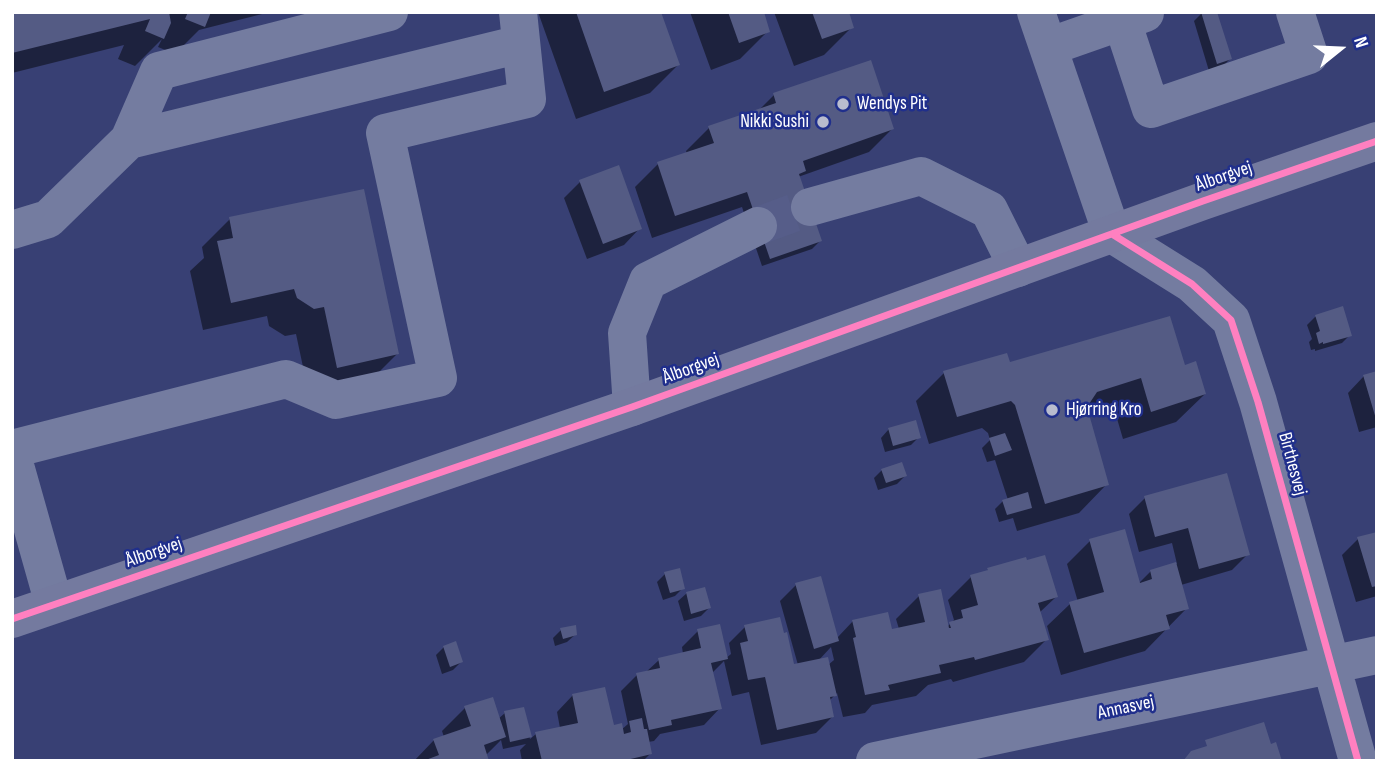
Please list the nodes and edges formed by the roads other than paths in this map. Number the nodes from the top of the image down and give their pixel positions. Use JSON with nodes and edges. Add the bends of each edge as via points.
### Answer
{"nodes":[{"id":1,"x":388,"y":12,"type":"edge"},
{"id":2,"x":1295,"y":12,"type":"edge"},
{"id":3,"x":1135,"y":16,"type":"edge"},
{"id":4,"x":520,"y":28,"type":"edge"},
{"id":5,"x":1042,"y":30,"type":"edge"},
{"id":6,"x":129,"y":140,"type":"junction"},
{"id":7,"x":1377,"y":141,"type":"edge"},
{"id":8,"x":810,"y":207,"type":"tunnel mouth"},
{"id":9,"x":13,"y":226,"type":"edge"},
{"id":10,"x":758,"y":226,"type":"tunnel mouth"},
{"id":11,"x":1112,"y":234,"type":"junction"},
{"id":12,"x":1018,"y":268,"type":"junction"},
{"id":13,"x":632,"y":407,"type":"junction"},
{"id":14,"x":13,"y":461,"type":"edge"},
{"id":15,"x":54,"y":604,"type":"junction"},
{"id":16,"x":12,"y":619,"type":"edge"},
{"id":17,"x":1377,"y":655,"type":"edge"},
{"id":18,"x":1331,"y":666,"type":"junction"},
{"id":19,"x":876,"y":761,"type":"edge"},
{"id":20,"x":1358,"y":761,"type":"edge"}],
"edges":[{"from":1,"to":6,"type":"street","via":[[159,71]]},
{"from":2,"to":3,"type":"street","via":[[1309,55],[1151,108]]},
{"from":3,"to":5,"type":"street"},
{"from":4,"to":6,"type":"street"},
{"from":4,"to":14,"type":"street","via":[[527,99],[385,133],[438,378],[336,400],[286,379]]},
{"from":5,"to":11,"type":"street"},
{"from":6,"to":9,"type":"street","via":[[48,219]]},
{"from":7,"to":11,"type":"main road","name":"Ålborgvej"},
{"from":8,"to":12,"type":"street","via":[[921,176],[989,210]]},
{"from":10,"to":13,"type":"street","via":[[648,281],[627,333]]},
{"from":11,"to":12,"type":"main road","name":"Ålborgvej"},
{"from":11,"to":18,"type":"street","name":"Birthesvej","via":[[1192,284],[1231,320]]},
{"from":12,"to":13,"type":"main road","name":"Ålborgvej"},
{"from":13,"to":15,"type":"main road","name":"Ålborgvej"},
{"from":14,"to":15,"type":"street"},
{"from":15,"to":16,"type":"main road","name":"Ålborgvej"},
{"from":17,"to":18,"type":"street","name":"Annasvej"},
{"from":18,"to":19,"type":"street","name":"Annasvej"},
{"from":18,"to":20,"type":"street","name":"Birthesvej"}]}
